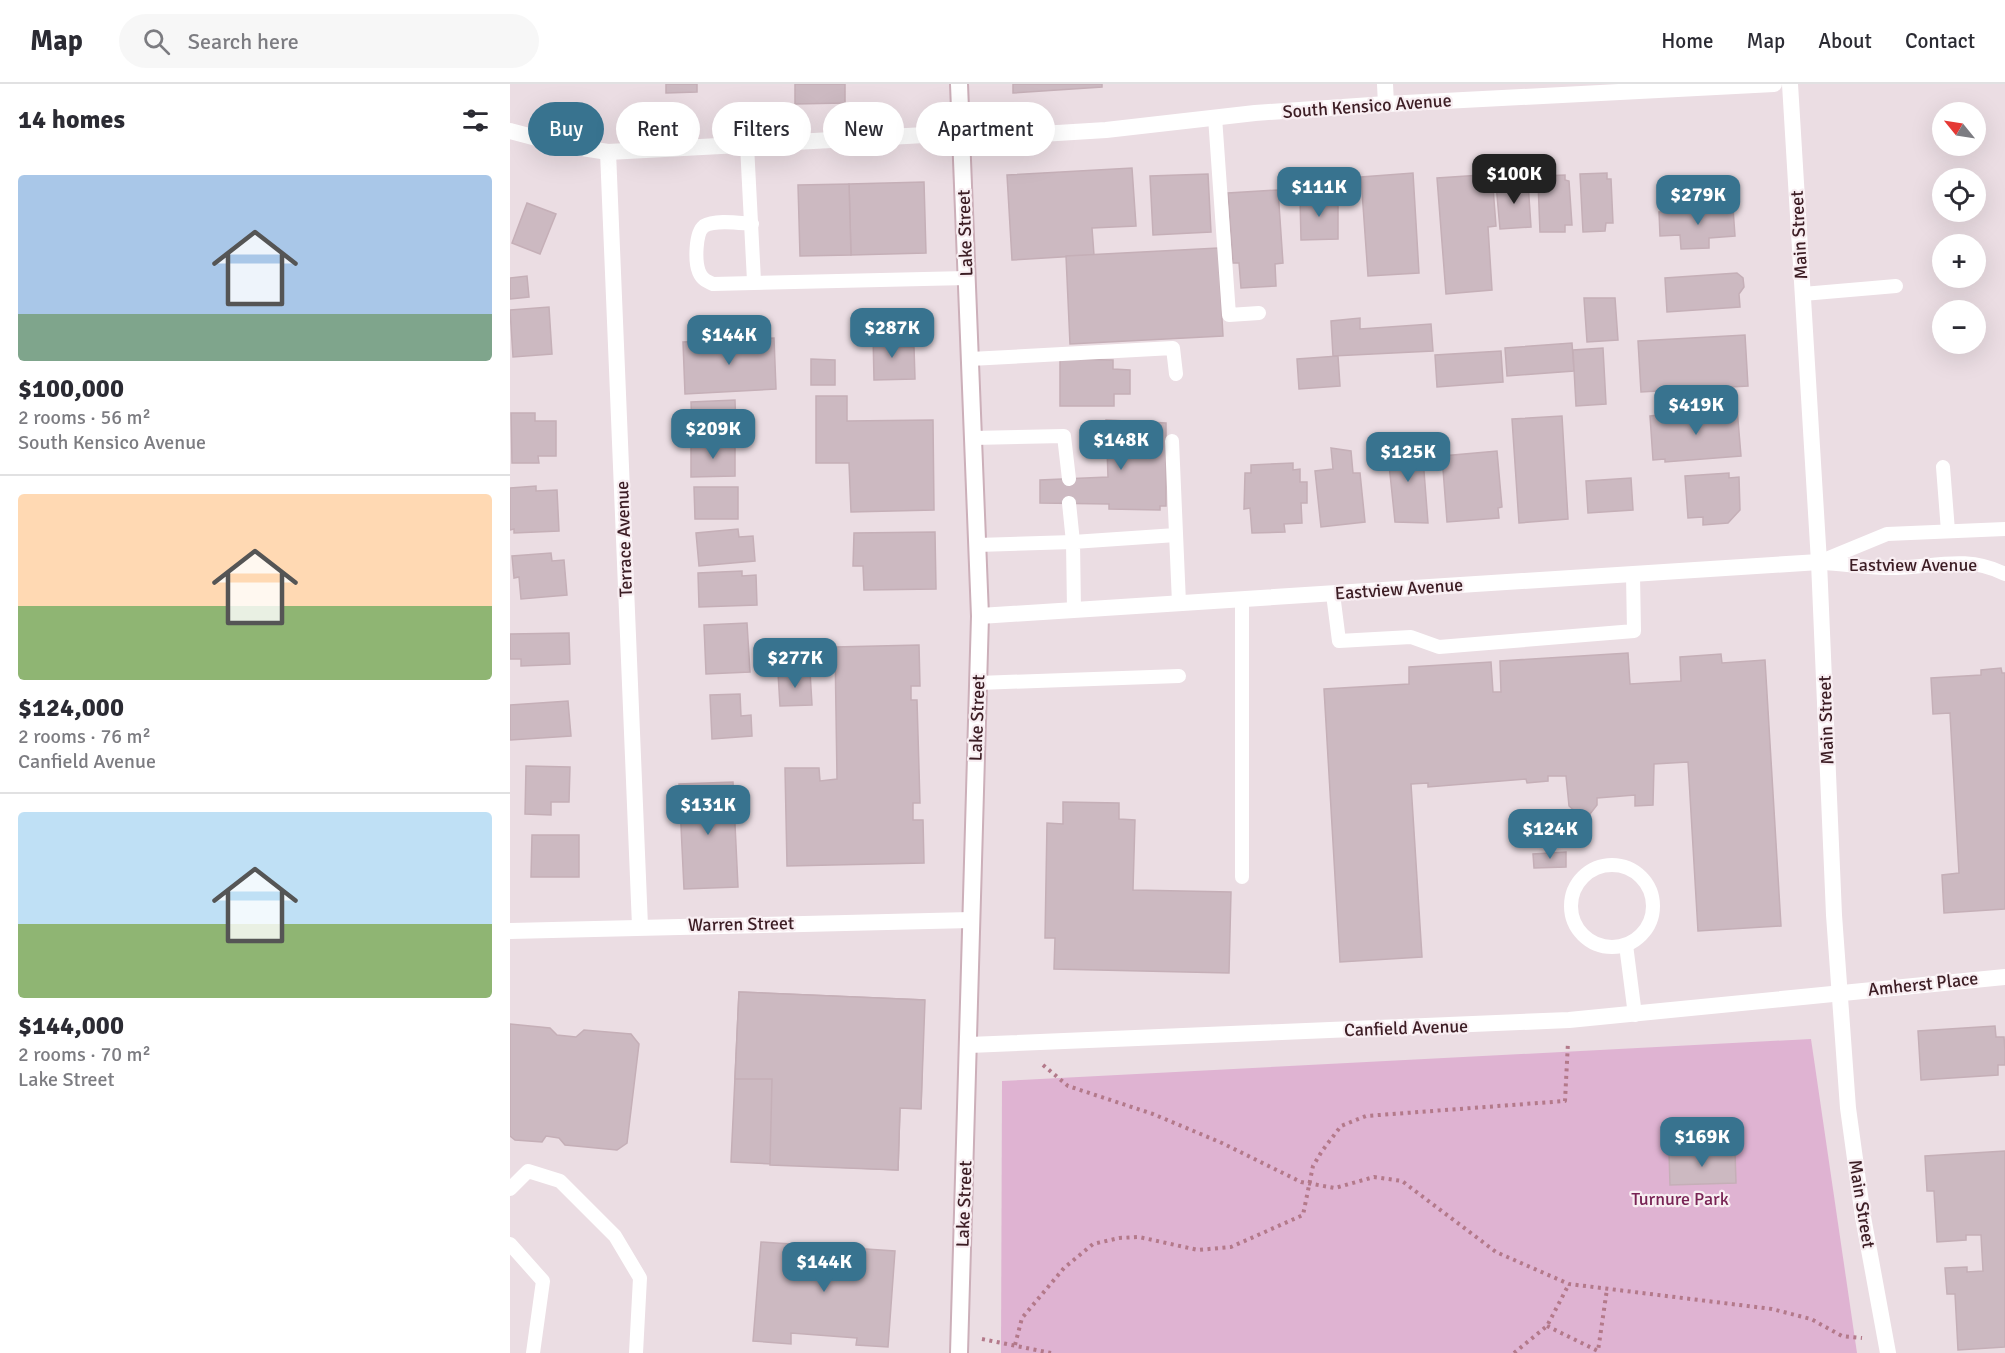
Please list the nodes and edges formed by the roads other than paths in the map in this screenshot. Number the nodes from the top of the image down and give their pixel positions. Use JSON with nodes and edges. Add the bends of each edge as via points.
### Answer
{"nodes":[{"id":1,"x":959,"y":84,"type":"edge"},
{"id":2,"x":1385,"y":84,"type":"edge"},
{"id":3,"x":1774,"y":84,"type":"edge"},
{"id":4,"x":1790,"y":84,"type":"edge"},
{"id":5,"x":960,"y":102,"type":"edge"},
{"id":6,"x":1386,"y":104,"type":"junction"},
{"id":7,"x":1215,"y":117,"type":"junction"},
{"id":8,"x":510,"y":130,"type":"edge"},
{"id":9,"x":1055,"y":133,"type":"edge"},
{"id":10,"x":916,"y":136,"type":"edge"},
{"id":11,"x":811,"y":142,"type":"edge"},
{"id":12,"x":712,"y":147,"type":"edge"},
{"id":13,"x":608,"y":152,"type":"junction"},
{"id":14,"x":748,"y":156,"type":"edge"},
{"id":15,"x":962,"y":156,"type":"edge"},
{"id":16,"x":752,"y":224,"type":"junction"},
{"id":17,"x":966,"y":278,"type":"junction"},
{"id":18,"x":754,"y":281,"type":"junction"},
{"id":19,"x":1896,"y":286,"type":"dead end"},
{"id":20,"x":1803,"y":294,"type":"junction"},
{"id":21,"x":1259,"y":313,"type":"dead end"},
{"id":22,"x":970,"y":359,"type":"junction"},
{"id":23,"x":1176,"y":374,"type":"dead end"},
{"id":24,"x":973,"y":438,"type":"junction"},
{"id":25,"x":1172,"y":441,"type":"dead end"},
{"id":26,"x":1943,"y":467,"type":"dead end"},
{"id":27,"x":1068,"y":479,"type":"dead end"},
{"id":28,"x":1069,"y":503,"type":"dead end"},
{"id":29,"x":2005,"y":529,"type":"edge"},
{"id":30,"x":1948,"y":531,"type":"junction"},
{"id":31,"x":1176,"y":535,"type":"junction"},
{"id":32,"x":1073,"y":542,"type":"junction"},
{"id":33,"x":977,"y":545,"type":"junction"},
{"id":34,"x":1819,"y":562,"type":"junction"},
{"id":35,"x":2005,"y":574,"type":"edge"},
{"id":36,"x":1633,"y":575,"type":"junction"},
{"id":37,"x":1333,"y":594,"type":"junction"},
{"id":38,"x":1242,"y":599,"type":"junction"},
{"id":39,"x":1179,"y":603,"type":"junction"},
{"id":40,"x":1074,"y":610,"type":"junction"},
{"id":41,"x":980,"y":616,"type":"junction"},
{"id":42,"x":1179,"y":676,"type":"dead end"},
{"id":43,"x":978,"y":683,"type":"junction"},
{"id":44,"x":1242,"y":877,"type":"dead end"},
{"id":45,"x":971,"y":920,"type":"junction"},
{"id":46,"x":640,"y":926,"type":"junction"},
{"id":47,"x":510,"y":931,"type":"edge"},
{"id":48,"x":1626,"y":945,"type":"junction"},
{"id":49,"x":2005,"y":977,"type":"edge"},
{"id":50,"x":1841,"y":992,"type":"junction"},
{"id":51,"x":1635,"y":1015,"type":"junction"},
{"id":52,"x":969,"y":1045,"type":"junction"},
{"id":53,"x":510,"y":1189,"type":"edge"},
{"id":54,"x":510,"y":1244,"type":"edge"},
{"id":55,"x":960,"y":1346,"type":"edge"},
{"id":56,"x":1887,"y":1347,"type":"edge"},
{"id":57,"x":533,"y":1353,"type":"edge"},
{"id":58,"x":636,"y":1353,"type":"edge"}],
"edges":[{"from":1,"to":5,"type":"street","name":"Lake Street"},
{"from":2,"to":6,"type":"street"},
{"from":3,"to":6,"type":"street","name":"South Kensico Avenue"},
{"from":4,"to":20,"type":"street","name":"Main Street"},
{"from":6,"to":7,"type":"street","name":"South Kensico Avenue"},
{"from":7,"to":9,"type":"street","name":"South Kensico Avenue"},
{"from":7,"to":21,"type":"lane","via":[[1229,315]]},
{"from":8,"to":13,"type":"street","name":"South Kensico Avenue","via":[[563,145]]},
{"from":10,"to":11,"type":"street","name":"South Kensico Avenue"},
{"from":12,"to":13,"type":"street","name":"South Kensico Avenue"},
{"from":13,"to":46,"type":"street","name":"Terrace Avenue"},
{"from":14,"to":16,"type":"lane"},
{"from":15,"to":17,"type":"street","name":"Lake Street"},
{"from":16,"to":18,"type":"lane"},
{"from":16,"to":18,"type":"lane","via":[[710,223],[703,227],[698,234],[698,270],[713,284]]},
{"from":17,"to":18,"type":"lane"},
{"from":17,"to":22,"type":"street","name":"Lake Street"},
{"from":19,"to":20,"type":"lane"},
{"from":20,"to":34,"type":"street","name":"Main Street"},
{"from":22,"to":23,"type":"lane","via":[[1173,348]]},
{"from":22,"to":24,"type":"street","name":"Lake Street"},
{"from":24,"to":27,"type":"lane","via":[[1064,436]]},
{"from":24,"to":33,"type":"street","name":"Lake Street"},
{"from":25,"to":31,"type":"lane"},
{"from":26,"to":30,"type":"lane"},
{"from":28,"to":32,"type":"lane"},
{"from":29,"to":30,"type":"lane","name":"Eastview Avenue"},
{"from":30,"to":34,"type":"lane","name":"Eastview Avenue","via":[[1887,534]]},
{"from":31,"to":32,"type":"lane"},
{"from":31,"to":39,"type":"lane"},
{"from":32,"to":33,"type":"lane"},
{"from":32,"to":40,"type":"lane"},
{"from":33,"to":41,"type":"street","name":"Lake Street"},
{"from":34,"to":35,"type":"lane","name":"Eastview Avenue","via":[[1887,568],[1964,562]]},
{"from":34,"to":36,"type":"street","name":"Eastview Avenue"},
{"from":34,"to":50,"type":"street","name":"Main Street","via":[[1834,915]]},
{"from":36,"to":37,"type":"street","name":"Eastview Avenue"},
{"from":36,"to":37,"type":"lane","via":[[1634,631],[1439,647],[1411,637],[1339,641]]},
{"from":37,"to":38,"type":"street","name":"Eastview Avenue"},
{"from":38,"to":39,"type":"street","name":"Eastview Avenue"},
{"from":38,"to":44,"type":"lane"},
{"from":39,"to":40,"type":"street","name":"Eastview Avenue"},
{"from":40,"to":41,"type":"street","name":"Eastview Avenue"},
{"from":41,"to":43,"type":"street","name":"Lake Street"},
{"from":42,"to":43,"type":"lane"},
{"from":43,"to":45,"type":"street","name":"Lake Street"},
{"from":45,"to":46,"type":"street","name":"Warren Street"},
{"from":45,"to":52,"type":"street","name":"Lake Street"},
{"from":46,"to":47,"type":"street","name":"Warren Street"},
{"from":48,"to":48,"type":"lane","via":[[1600,946],[1578,931],[1572,919],[1572,899],[1579,881],[1602,866],[1622,867],[1641,876],[1653,900],[1648,928]]},
{"from":48,"to":51,"type":"lane"},
{"from":49,"to":50,"type":"street","name":"Amherst Place"},
{"from":50,"to":51,"type":"street","name":"Canfield Avenue"},
{"from":50,"to":56,"type":"street","name":"Main Street","via":[[1848,1108]]},
{"from":51,"to":52,"type":"street","name":"Canfield Avenue"},
{"from":52,"to":55,"type":"street","name":"Lake Street"},
{"from":53,"to":58,"type":"lane","via":[[528,1171],[560,1181],[615,1236],[640,1278]]},
{"from":54,"to":57,"type":"lane","via":[[543,1281]]}]}
